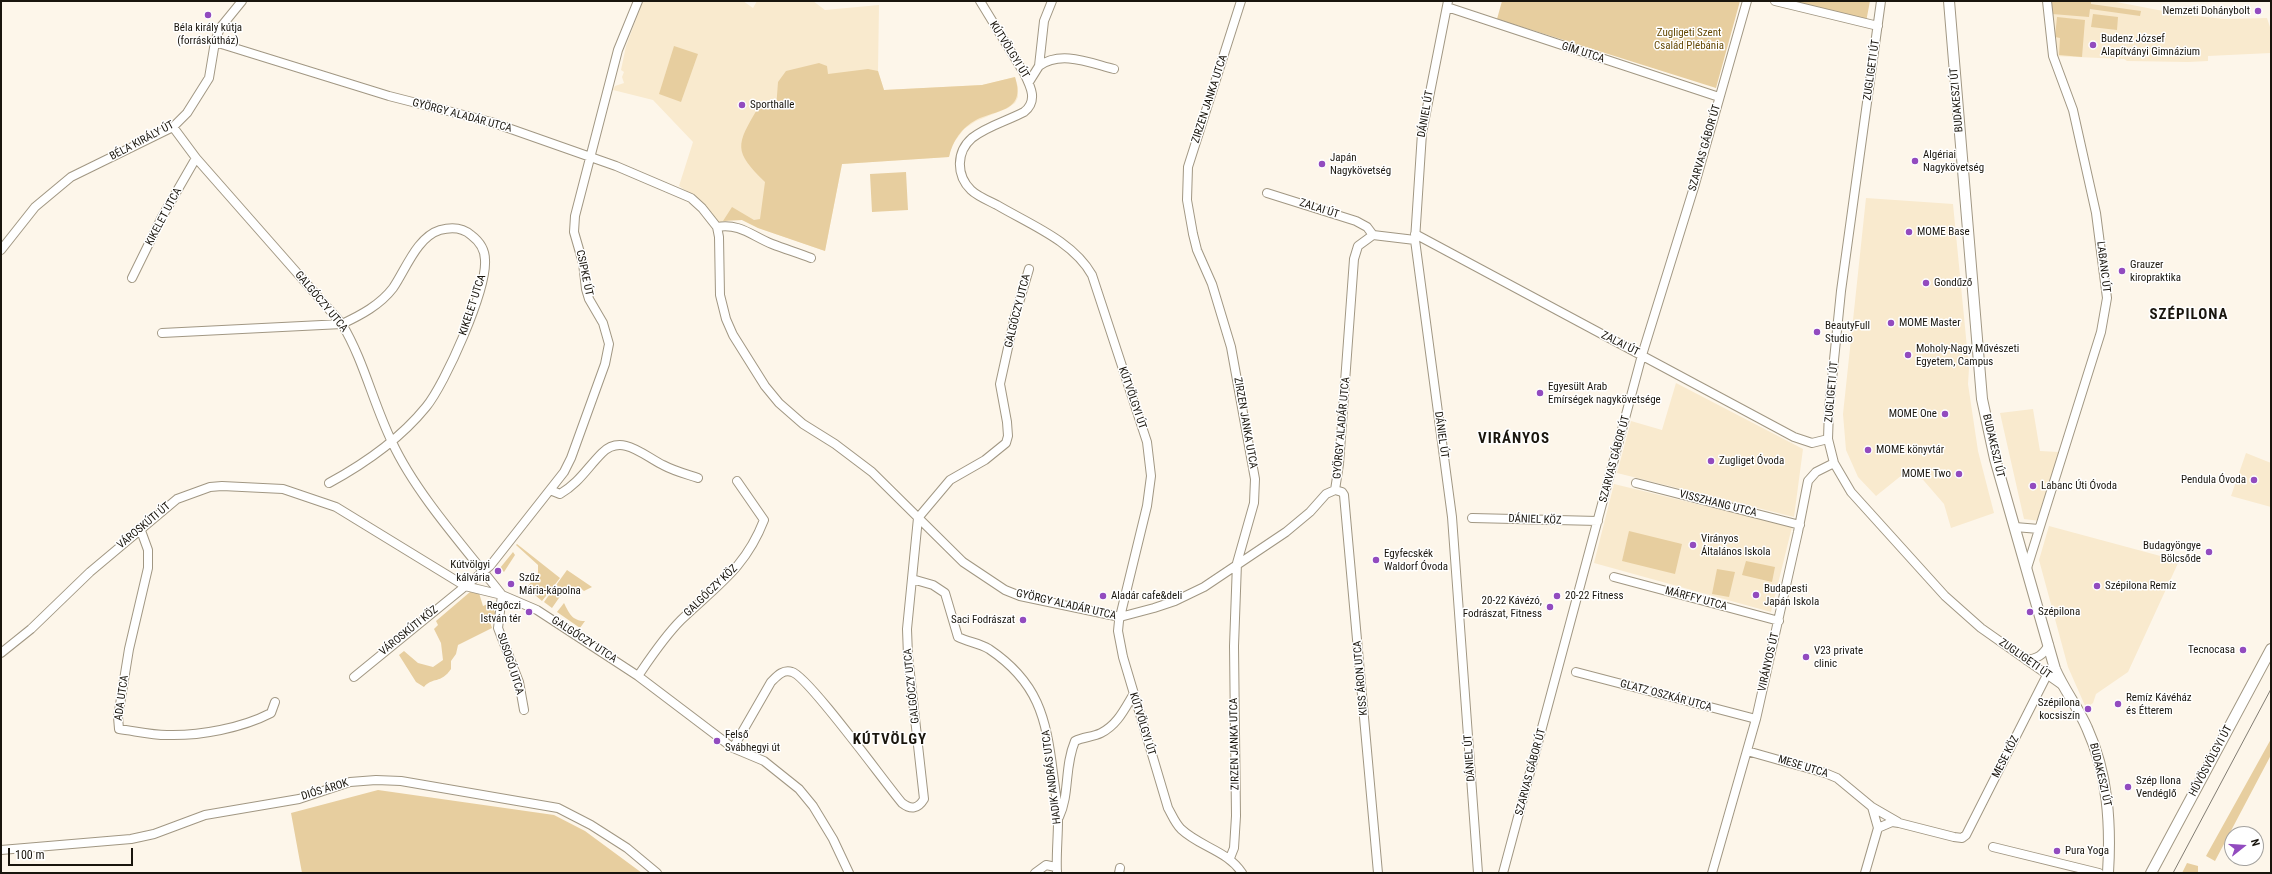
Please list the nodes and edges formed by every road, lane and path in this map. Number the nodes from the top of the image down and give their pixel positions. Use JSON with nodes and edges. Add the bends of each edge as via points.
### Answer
{"nodes":[{"id":1,"x":242,"y":1,"type":"edge"},
{"id":2,"x":638,"y":1,"type":"edge"},
{"id":3,"x":980,"y":1,"type":"edge"},
{"id":4,"x":1052,"y":1,"type":"edge"},
{"id":5,"x":1241,"y":1,"type":"edge"},
{"id":6,"x":1746,"y":1,"type":"edge"},
{"id":7,"x":1775,"y":1,"type":"edge"},
{"id":8,"x":1881,"y":1,"type":"edge"},
{"id":9,"x":1949,"y":1,"type":"edge"},
{"id":10,"x":2047,"y":1,"type":"edge"},
{"id":11,"x":1447,"y":4,"type":"edge"},
{"id":12,"x":1878,"y":26,"type":"junction"},
{"id":13,"x":215,"y":42,"type":"junction"},
{"id":14,"x":1039,"y":66,"type":"junction"},
{"id":15,"x":1114,"y":69,"type":"dead end"},
{"id":16,"x":1029,"y":82,"type":"junction"},
{"id":17,"x":1719,"y":97,"type":"junction"},
{"id":18,"x":173,"y":127,"type":"junction"},
{"id":19,"x":589,"y":157,"type":"junction"},
{"id":20,"x":196,"y":158,"type":"junction"},
{"id":21,"x":1267,"y":193,"type":"dead end"},
{"id":22,"x":717,"y":227,"type":"junction"},
{"id":23,"x":1373,"y":235,"type":"junction"},
{"id":24,"x":1415,"y":237,"type":"junction"},
{"id":25,"x":1,"y":250,"type":"edge"},
{"id":26,"x":811,"y":258,"type":"dead end"},
{"id":27,"x":1029,"y":269,"type":"dead end"},
{"id":28,"x":132,"y":278,"type":"dead end"},
{"id":29,"x":342,"y":324,"type":"junction"},
{"id":30,"x":162,"y":333,"type":"dead end"},
{"id":31,"x":1642,"y":355,"type":"junction"},
{"id":32,"x":1828,"y":439,"type":"junction"},
{"id":33,"x":392,"y":442,"type":"junction"},
{"id":34,"x":1834,"y":463,"type":"junction"},
{"id":35,"x":698,"y":478,"type":"dead end"},
{"id":36,"x":737,"y":481,"type":"dead end"},
{"id":37,"x":329,"y":483,"type":"dead end"},
{"id":38,"x":1636,"y":483,"type":"dead end"},
{"id":39,"x":550,"y":490,"type":"junction"},
{"id":40,"x":1335,"y":490,"type":"junction"},
{"id":41,"x":918,"y":518,"type":"junction"},
{"id":42,"x":1472,"y":518,"type":"dead end"},
{"id":43,"x":1598,"y":521,"type":"junction"},
{"id":44,"x":1800,"y":525,"type":"junction"},
{"id":45,"x":2015,"y":527,"type":"junction"},
{"id":46,"x":140,"y":528,"type":"junction"},
{"id":47,"x":2039,"y":529,"type":"junction"},
{"id":48,"x":1237,"y":563,"type":"junction"},
{"id":49,"x":2027,"y":568,"type":"junction"},
{"id":50,"x":483,"y":572,"type":"junction"},
{"id":51,"x":1614,"y":576,"type":"dead end"},
{"id":52,"x":912,"y":579,"type":"junction"},
{"id":53,"x":465,"y":586,"type":"junction"},
{"id":54,"x":502,"y":595,"type":"junction"},
{"id":55,"x":1120,"y":617,"type":"junction"},
{"id":56,"x":1779,"y":621,"type":"junction"},
{"id":57,"x":2049,"y":645,"type":"junction"},
{"id":58,"x":2271,"y":648,"type":"edge"},
{"id":59,"x":1,"y":653,"type":"edge"},
{"id":60,"x":2026,"y":660,"type":"junction"},
{"id":61,"x":1576,"y":672,"type":"dead end"},
{"id":62,"x":2047,"y":675,"type":"junction"},
{"id":63,"x":638,"y":676,"type":"junction"},
{"id":64,"x":354,"y":677,"type":"dead end"},
{"id":65,"x":2062,"y":685,"type":"junction"},
{"id":66,"x":1133,"y":695,"type":"junction"},
{"id":67,"x":275,"y":702,"type":"dead end"},
{"id":68,"x":524,"y":710,"type":"dead end"},
{"id":69,"x":1756,"y":719,"type":"junction"},
{"id":70,"x":733,"y":748,"type":"junction"},
{"id":71,"x":1748,"y":751,"type":"junction"},
{"id":72,"x":1872,"y":807,"type":"junction"},
{"id":73,"x":1058,"y":820,"type":"junction"},
{"id":74,"x":1899,"y":823,"type":"junction"},
{"id":75,"x":1878,"y":828,"type":"junction"},
{"id":76,"x":1962,"y":838,"type":"joint"},
{"id":77,"x":1993,"y":847,"type":"dead end"},
{"id":78,"x":1,"y":850,"type":"edge"},
{"id":79,"x":1230,"y":858,"type":"junction"},
{"id":80,"x":2084,"y":871,"type":"edge"},
{"id":81,"x":1057,"y":872,"type":"edge"},
{"id":82,"x":657,"y":873,"type":"edge"},
{"id":83,"x":849,"y":873,"type":"edge"},
{"id":84,"x":1035,"y":873,"type":"edge"},
{"id":85,"x":1242,"y":873,"type":"edge"},
{"id":86,"x":1378,"y":873,"type":"edge"},
{"id":87,"x":1478,"y":873,"type":"edge"},
{"id":88,"x":1503,"y":873,"type":"edge"},
{"id":89,"x":1712,"y":873,"type":"edge"},
{"id":90,"x":1866,"y":873,"type":"edge"},
{"id":91,"x":2099,"y":873,"type":"edge"},
{"id":92,"x":2108,"y":873,"type":"edge"},
{"id":93,"x":2151,"y":873,"type":"edge"}],
"edges":[{"from":1,"to":13,"type":"street","name":"BÉLA KIRÁLY ÚT","via":[[220,28]]},
{"from":2,"to":19,"type":"street","name":"CSIPKE ÚT","via":[[618,50]]},
{"from":3,"to":16,"type":"street","name":"KÚTVÖLGYI ÚT"},
{"from":4,"to":14,"type":"street","via":[[1044,21]]},
{"from":5,"to":48,"type":"street","name":"ZIRZEN JANKA UTCA","via":[[1188,167],[1186,183],[1193,234],[1227,332],[1253,465],[1254,502]]},
{"from":6,"to":17,"type":"street","name":"SZARVAS GÁBOR ÚT"},
{"from":7,"to":12,"type":"street"},
{"from":8,"to":12,"type":"street","name":"ZUGLIGETI ÚT"},
{"from":9,"to":45,"type":"main road","name":"BUDAKESZI ÚT","via":[[1982,398],[1995,459]]},
{"from":10,"to":47,"type":"street","name":"LABANC ÚT","via":[[2053,56],[2073,110],[2096,213],[2107,298],[2101,332]]},
{"from":11,"to":17,"type":"street","name":"GÍM UTCA"},
{"from":11,"to":24,"type":"street","name":"DÁNIEL ÚT","via":[[1422,133]]},
{"from":12,"to":32,"type":"street","name":"ZUGLIGETI ÚT","via":[[1841,291]]},
{"from":13,"to":18,"type":"street","name":"BÉLA KIRÁLY ÚT","via":[[208,78],[187,113]]},
{"from":13,"to":19,"type":"street","name":"GYÖRGY ALADÁR UTCA","via":[[389,96],[491,122]]},
{"from":14,"to":15,"type":"street","via":[[1052,59],[1062,58]]},
{"from":14,"to":16,"type":"street"},
{"from":16,"to":55,"type":"street","name":"KÚTVÖLGYI ÚT","via":[[1033,98],[1028,109],[971,139],[962,151],[960,172],[971,190],[1068,248],[1085,264],[1092,275],[1148,442],[1151,476],[1148,506]]},
{"from":17,"to":31,"type":"street","name":"SZARVAS GÁBOR ÚT"},
{"from":18,"to":20,"type":"street","name":"GALGÓCZY UTCA"},
{"from":18,"to":25,"type":"street","name":"BÉLA KIRÁLY ÚT","via":[[71,177],[35,207]]},
{"from":19,"to":22,"type":"street","name":"GYÖRGY ALADÁR UTCA","via":[[691,198]]},
{"from":19,"to":39,"type":"street","name":"CSIPKE ÚT","via":[[575,216],[574,232],[583,262],[586,289],[607,334],[609,352],[571,458]]},
{"from":20,"to":28,"type":"street","name":"KIKELET UTCA","via":[[162,217]]},
{"from":20,"to":29,"type":"street","name":"GALGÓCZY UTCA"},
{"from":21,"to":23,"type":"street","name":"ZALAI ÚT","via":[[1356,222],[1367,227]]},
{"from":22,"to":26,"type":"street","via":[[729,225]]},
{"from":22,"to":41,"type":"street","name":"GYÖRGY ALADÁR UTCA","via":[[722,309],[733,335],[765,386],[789,413],[856,459]]},
{"from":23,"to":24,"type":"street","name":"ZALAI ÚT"},
{"from":23,"to":40,"type":"street","name":"GYÖRGY ALADÁR UTCA","via":[[1358,246],[1354,259],[1341,449]]},
{"from":24,"to":31,"type":"street","name":"ZALAI ÚT"},
{"from":24,"to":87,"type":"street","name":"DÁNIEL ÚT","via":[[1452,517]]},
{"from":27,"to":41,"type":"street","name":"GALGÓCZY UTCA","via":[[1015,316],[1000,384],[1007,422],[1006,443],[985,460],[950,480]]},
{"from":29,"to":30,"type":"street","name":"KIKELET UTCA"},
{"from":29,"to":33,"type":"street","name":"GALGÓCZY UTCA","via":[[353,342]]},
{"from":29,"to":33,"type":"street","name":"KIKELET UTCA","via":[[360,316],[384,298],[429,236],[449,228],[460,229],[468,232],[480,244],[484,254],[485,270],[460,346],[428,404]]},
{"from":31,"to":32,"type":"street","name":"ZALAI ÚT","via":[[1798,439],[1812,443]]},
{"from":31,"to":43,"type":"street","name":"SZARVAS GÁBOR ÚT"},
{"from":32,"to":34,"type":"street","name":"ZUGLIGETI ÚT"},
{"from":33,"to":37,"type":"street","name":"KIKELET UTCA"},
{"from":33,"to":50,"type":"street","name":"GALGÓCZY UTCA","via":[[417,485]]},
{"from":34,"to":44,"type":"street","name":"VIRÁNYOS ÚT","via":[[1816,472],[1808,481]]},
{"from":34,"to":60,"type":"street","name":"ZUGLIGETI ÚT","via":[[1851,492],[1945,596],[1981,628]]},
{"from":35,"to":39,"type":"street","via":[[663,466],[634,447],[618,446],[604,452],[575,486],[560,494]]},
{"from":36,"to":63,"type":"street","name":"GALGÓCZY KÖZ","via":[[764,520],[757,535],[743,560],[728,578],[680,620]]},
{"from":38,"to":44,"type":"street","name":"VISSZHANG UTCA"},
{"from":39,"to":50,"type":"street","name":"CSIPKE ÚT"},
{"from":40,"to":48,"type":"street","name":"GYÖRGY ALADÁR UTCA","via":[[1326,494],[1310,512],[1286,532]]},
{"from":40,"to":86,"type":"street","name":"KISS ÁRON UTCA","via":[[1344,495]]},
{"from":41,"to":52,"type":"street","name":"GALGÓCZY UTCA"},
{"from":41,"to":55,"type":"street","name":"GYÖRGY ALADÁR UTCA","via":[[963,562],[1005,590],[1020,596]]},
{"from":42,"to":43,"type":"street","name":"DÁNIEL KÖZ"},
{"from":43,"to":88,"type":"street","name":"SZARVAS GÁBOR ÚT"},
{"from":44,"to":56,"type":"street","name":"VIRÁNYOS ÚT"},
{"from":45,"to":47,"type":"street"},
{"from":45,"to":49,"type":"main road","name":"BUDAKESZI ÚT"},
{"from":46,"to":53,"type":"street","name":"VÁROSKÚTI ÚT","via":[[177,499],[210,487],[235,485],[284,488],[336,507]]},
{"from":46,"to":59,"type":"street","name":"VÁROSKÚTI ÚT","via":[[90,572],[32,629]]},
{"from":46,"to":67,"type":"street","name":"ADA UTCA","via":[[148,550],[148,568],[130,649],[118,717],[119,729],[167,735],[224,729],[256,721],[271,713]]},
{"from":47,"to":49,"type":"street","name":"LABANC ÚT"},
{"from":48,"to":55,"type":"street","name":"GYÖRGY ALADÁR UTCA","via":[[1194,593]]},
{"from":48,"to":79,"type":"street","name":"ZIRZEN JANKA UTCA","via":[[1234,646],[1236,816],[1234,848]]},
{"from":49,"to":57,"type":"main road","name":"BUDAKESZI ÚT"},
{"from":50,"to":53,"type":"street"},
{"from":50,"to":54,"type":"street"},
{"from":51,"to":56,"type":"street","name":"MÁRFFY UTCA"},
{"from":52,"to":70,"type":"street","name":"GALGÓCZY UTCA","via":[[907,629],[913,705],[925,791],[920,806],[909,808],[902,803],[816,693],[799,675],[792,672],[786,671],[771,682]]},
{"from":52,"to":73,"type":"street","name":"HADIK ANDRÁS UTCA","via":[[933,585],[945,593],[958,636],[987,648],[1000,657],[1021,676],[1036,699],[1043,713],[1050,741]]},
{"from":53,"to":54,"type":"street"},
{"from":53,"to":64,"type":"street","name":"VÁROSKÚTI KÖZ"},
{"from":54,"to":63,"type":"street","name":"GALGÓCZY UTCA","via":[[536,610]]},
{"from":54,"to":68,"type":"street","name":"SUSOGÓ UTCA","via":[[498,628],[518,682]]},
{"from":55,"to":66,"type":"street","name":"KÚTVÖLGYI ÚT","via":[[1118,631]]},
{"from":56,"to":69,"type":"street","name":"VIRÁNYOS ÚT"},
{"from":57,"to":60,"type":"street","via":[[2036,659]]},
{"from":57,"to":65,"type":"main road","name":"BUDAKESZI ÚT"},
{"from":58,"to":93,"type":"main road","name":"HŰVÖSVÖLGYI ÚT"},
{"from":60,"to":62,"type":"street","name":"ZUGLIGETI ÚT"},
{"from":61,"to":69,"type":"street","name":"GLATZ OSZKÁR UTCA"},
{"from":62,"to":65,"type":"street","name":"ZUGLIGETI ÚT"},
{"from":62,"to":76,"type":"street","name":"MESE KÖZ","via":[[1970,830]]},
{"from":63,"to":70,"type":"street","name":"GALGÓCZY UTCA"},
{"from":65,"to":92,"type":"main road","name":"BUDAKESZI ÚT","via":[[2087,728],[2101,771],[2110,824]]},
{"from":66,"to":73,"type":"street","via":[[1115,724],[1101,733],[1075,741],[1068,756],[1065,796]]},
{"from":66,"to":79,"type":"street","name":"KÚTVÖLGYI ÚT","via":[[1168,808],[1176,822],[1188,835]]},
{"from":69,"to":71,"type":"street","name":"VIRÁNYOS ÚT"},
{"from":70,"to":83,"type":"street","via":[[764,761],[799,789],[824,822]]},
{"from":71,"to":72,"type":"street","name":"MESE UTCA","via":[[1831,775]]},
{"from":71,"to":89,"type":"street","name":"VIRÁNYOS ÚT"},
{"from":72,"to":74,"type":"street","name":"MESE UTCA"},
{"from":72,"to":75,"type":"street"},
{"from":73,"to":81,"type":"street","name":"HADIK ANDRÁS UTCA"},
{"from":74,"to":75,"type":"street","name":"MESE UTCA","via":[[1892,822]]},
{"from":74,"to":76,"type":"street","name":"MESE UTCA"},
{"from":75,"to":90,"type":"street"},
{"from":77,"to":80,"type":"street"},
{"from":78,"to":82,"type":"street","name":"DIÓS ÁROK","via":[[131,839],[226,810],[299,799],[350,782],[376,780],[401,781],[558,808],[614,840]]},
{"from":79,"to":85,"type":"street","name":"KÚTVÖLGYI ÚT"},
{"from":80,"to":91,"type":"street"},
{"from":81,"to":84,"type":"street","via":[[1056,867],[1046,866]]}]}
